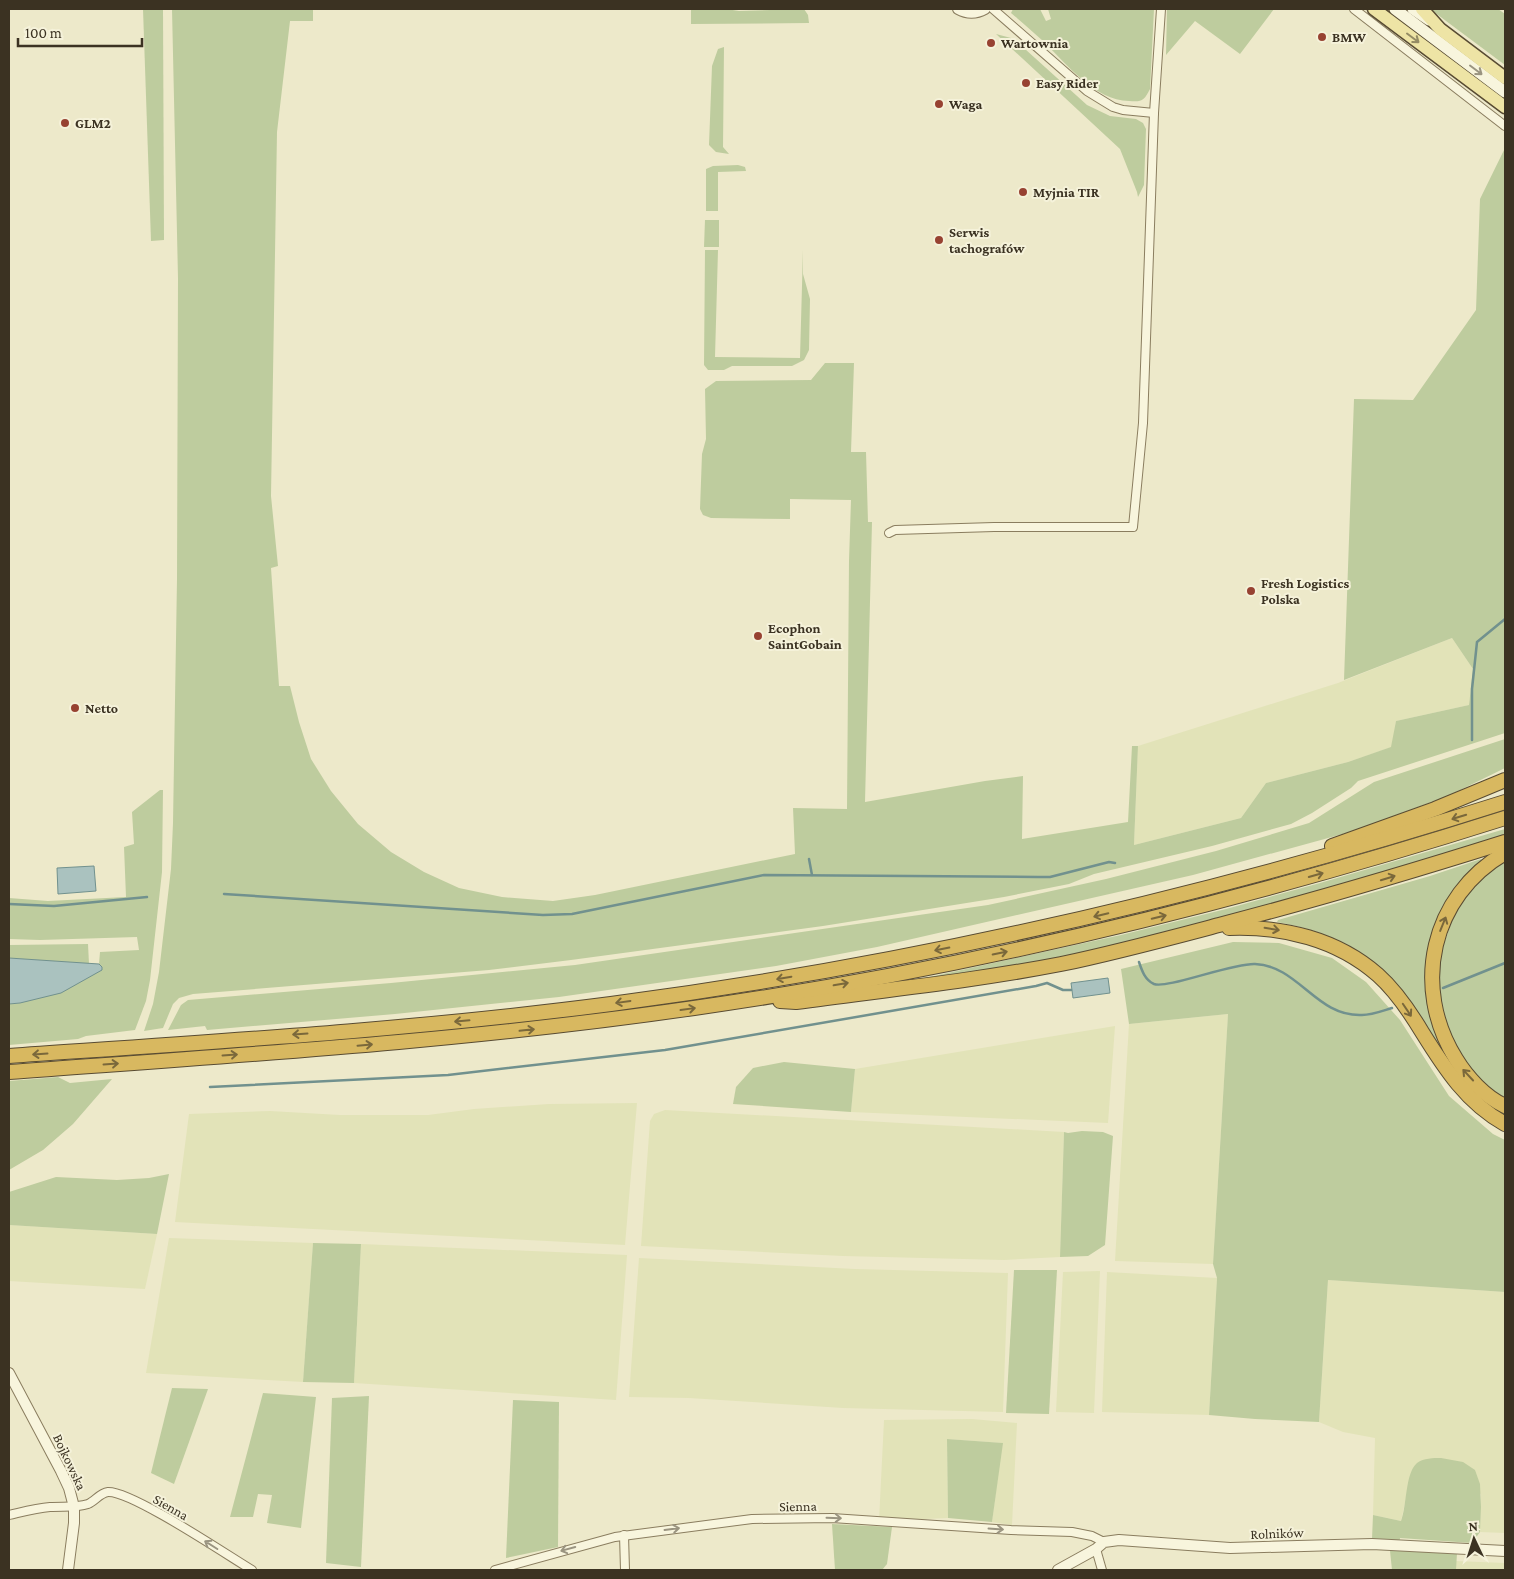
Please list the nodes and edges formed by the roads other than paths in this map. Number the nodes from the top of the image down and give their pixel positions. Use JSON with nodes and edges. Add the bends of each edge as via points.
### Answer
{"nodes":[{"id":1,"x":958,"y":9,"type":"edge"},
{"id":2,"x":985,"y":9,"type":"edge"},
{"id":3,"x":993,"y":9,"type":"edge"},
{"id":4,"x":1161,"y":9,"type":"edge"},
{"id":5,"x":1354,"y":9,"type":"edge"},
{"id":6,"x":1374,"y":9,"type":"edge"},
{"id":7,"x":1395,"y":9,"type":"edge"},
{"id":8,"x":1414,"y":9,"type":"edge"},
{"id":9,"x":1422,"y":9,"type":"edge"},
{"id":10,"x":1440,"y":29,"type":"junction"},
{"id":11,"x":1505,"y":78,"type":"edge"},
{"id":12,"x":1505,"y":92,"type":"edge"},
{"id":13,"x":1505,"y":107,"type":"edge"},
{"id":14,"x":1154,"y":113,"type":"junction"},
{"id":15,"x":1505,"y":126,"type":"edge"},
{"id":16,"x":889,"y":533,"type":"dead end"},
{"id":17,"x":1505,"y":780,"type":"edge"},
{"id":18,"x":1505,"y":802,"type":"edge"},
{"id":19,"x":1505,"y":818,"type":"edge"},
{"id":20,"x":1505,"y":842,"type":"edge"},
{"id":21,"x":1505,"y":853,"type":"edge"},
{"id":22,"x":1216,"y":887,"type":"junction"},
{"id":23,"x":1206,"y":928,"type":"junction"},
{"id":24,"x":741,"y":1001,"type":"junction"},
{"id":25,"x":9,"y":1056,"type":"edge"},
{"id":26,"x":9,"y":1072,"type":"edge"},
{"id":27,"x":1505,"y":1106,"type":"edge"},
{"id":28,"x":1505,"y":1124,"type":"edge"},
{"id":29,"x":9,"y":1374,"type":"edge"},
{"id":30,"x":74,"y":1507,"type":"junction"},
{"id":31,"x":9,"y":1515,"type":"edge"},
{"id":32,"x":624,"y":1535,"type":"junction"},
{"id":33,"x":1100,"y":1546,"type":"junction"},
{"id":34,"x":1505,"y":1552,"type":"edge"},
{"id":35,"x":68,"y":1570,"type":"edge"},
{"id":36,"x":252,"y":1570,"type":"edge"},
{"id":37,"x":495,"y":1570,"type":"edge"},
{"id":38,"x":625,"y":1570,"type":"edge"},
{"id":39,"x":1058,"y":1570,"type":"edge"},
{"id":40,"x":1102,"y":1570,"type":"edge"}],
"edges":[{"from":1,"to":2,"type":"street","via":[[968,13]]},
{"from":3,"to":14,"type":"street","via":[[1087,91],[1113,107]]},
{"from":4,"to":14,"type":"street"},
{"from":5,"to":15,"type":"street"},
{"from":6,"to":13,"type":"main road","one_way":true},
{"from":7,"to":12,"type":"main road","one_way":true},
{"from":8,"to":10,"type":"main road"},
{"from":9,"to":10,"type":"main road"},
{"from":10,"to":11,"type":"main road"},
{"from":14,"to":16,"type":"street","via":[[1143,423],[1132,527],[994,527],[895,530]]},
{"from":17,"to":22,"type":"highway","via":[[1403,821]]},
{"from":18,"to":22,"type":"highway","one_way":true},
{"from":24,"to":19,"type":"highway","one_way":true,"via":[[931,967],[1114,928],[1300,880]]},
{"from":23,"to":20,"type":"highway","one_way":true,"via":[[1387,879]]},
{"from":27,"to":21,"type":"highway","one_way":true,"via":[[1480,1088],[1450,1049],[1439,1026],[1432,986],[1437,941],[1453,904],[1477,874]]},
{"from":22,"to":25,"type":"highway","one_way":true,"via":[[884,961],[610,1004],[483,1019]]},
{"from":23,"to":24,"type":"highway","via":[[1097,956],[1006,973],[796,1002]]},
{"from":23,"to":28,"type":"highway","one_way":true,"via":[[1264,928],[1304,934],[1362,962],[1399,998],[1451,1078],[1471,1100]]},
{"from":26,"to":24,"type":"highway","one_way":true,"via":[[455,1037]]},
{"from":29,"to":30,"type":"street","name":"Bojkowska","via":[[62,1471]]},
{"from":30,"to":31,"type":"street","via":[[52,1507]]},
{"from":30,"to":35,"type":"street","name":"Bojkowska"},
{"from":36,"to":30,"type":"street","name":"Sienna","one_way":true,"via":[[169,1519],[115,1492],[105,1492],[89,1504]]},
{"from":32,"to":33,"type":"street","name":"Sienna","one_way":true,"via":[[752,1519],[832,1518],[1072,1532],[1092,1536]]},
{"from":32,"to":37,"type":"street","name":"Sienna","one_way":true},
{"from":32,"to":38,"type":"street"},
{"from":33,"to":34,"type":"street","name":"Rolników","via":[[1119,1540],[1230,1548],[1372,1544]]},
{"from":33,"to":39,"type":"street","name":"Rolników"},
{"from":33,"to":40,"type":"street"}]}
